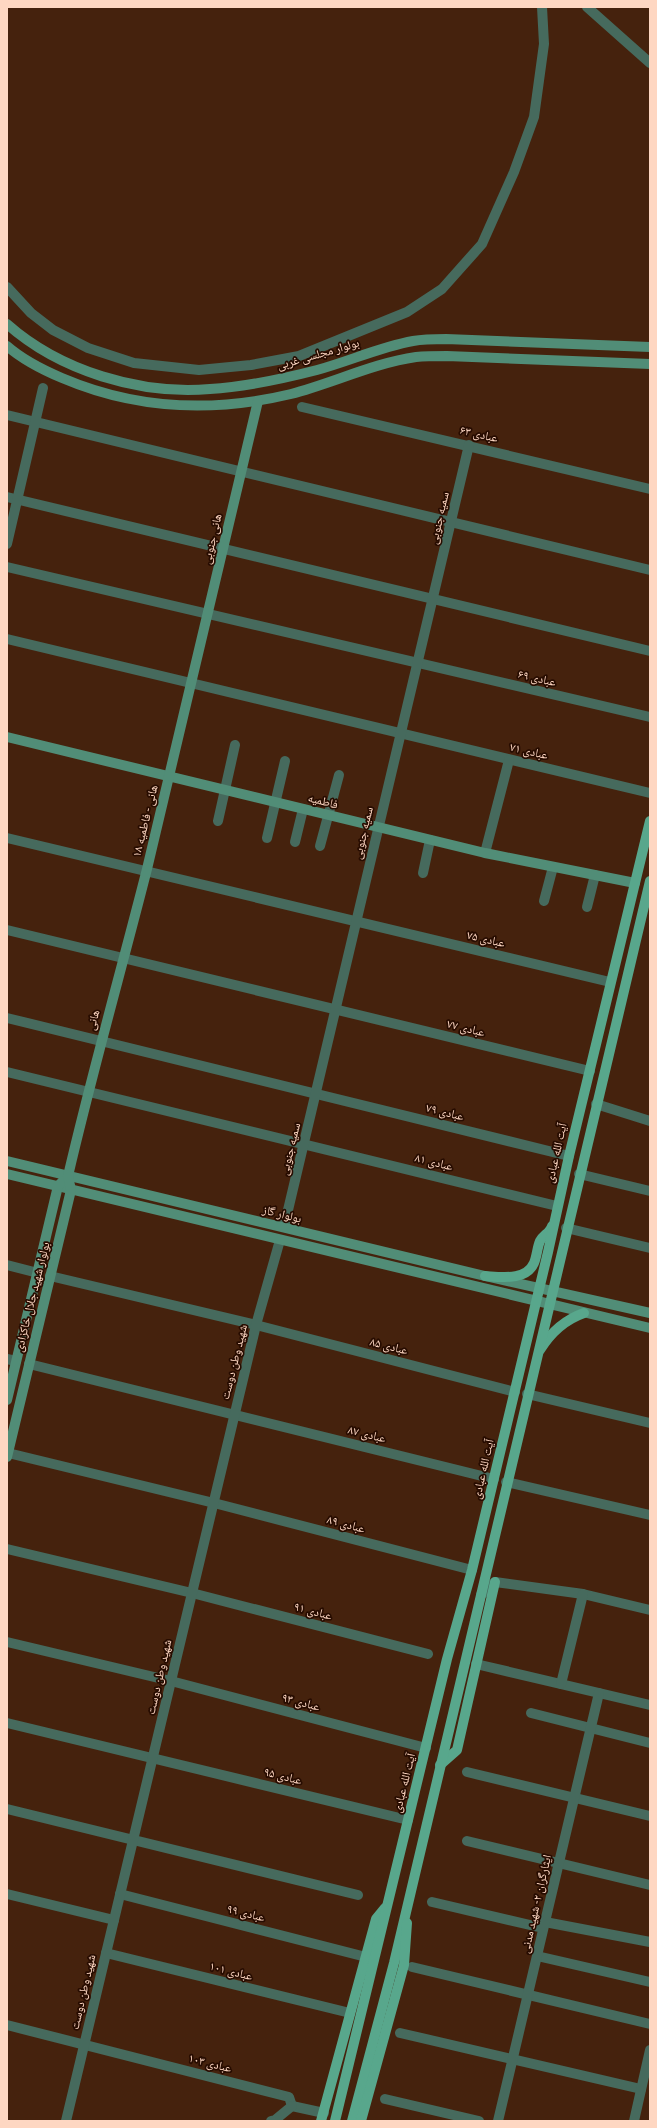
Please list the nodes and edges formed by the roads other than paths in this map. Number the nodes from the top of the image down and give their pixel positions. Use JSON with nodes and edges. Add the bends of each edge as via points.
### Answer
{"nodes":[{"id":1,"x":542,"y":7,"type":"edge"},
{"id":2,"x":587,"y":7,"type":"edge"},
{"id":3,"x":650,"y":62,"type":"edge"},
{"id":4,"x":7,"y":286,"type":"edge"},
{"id":5,"x":7,"y":324,"type":"edge"},
{"id":6,"x":7,"y":346,"type":"edge"},
{"id":7,"x":650,"y":348,"type":"edge"},
{"id":8,"x":650,"y":364,"type":"edge"},
{"id":9,"x":43,"y":388,"type":"dead end"},
{"id":10,"x":258,"y":401,"type":"junction"},
{"id":11,"x":302,"y":406,"type":"dead end"},
{"id":12,"x":7,"y":415,"type":"edge"},
{"id":13,"x":35,"y":422,"type":"junction"},
{"id":14,"x":469,"y":445,"type":"junction"},
{"id":15,"x":241,"y":472,"type":"junction"},
{"id":16,"x":650,"y":489,"type":"edge"},
{"id":17,"x":12,"y":498,"type":"edge"},
{"id":18,"x":451,"y":522,"type":"junction"},
{"id":19,"x":7,"y":544,"type":"edge"},
{"id":20,"x":224,"y":549,"type":"junction"},
{"id":21,"x":7,"y":567,"type":"edge"},
{"id":22,"x":650,"y":570,"type":"edge"},
{"id":23,"x":433,"y":599,"type":"junction"},
{"id":24,"x":209,"y":614,"type":"junction"},
{"id":25,"x":7,"y":639,"type":"edge"},
{"id":26,"x":650,"y":652,"type":"edge"},
{"id":27,"x":418,"y":663,"type":"junction"},
{"id":28,"x":192,"y":684,"type":"junction"},
{"id":29,"x":650,"y":717,"type":"edge"},
{"id":30,"x":402,"y":734,"type":"junction"},
{"id":31,"x":7,"y":737,"type":"edge"},
{"id":32,"x":236,"y":745,"type":"dead end"},
{"id":33,"x":509,"y":760,"type":"junction"},
{"id":34,"x":285,"y":762,"type":"dead end"},
{"id":35,"x":339,"y":775,"type":"dead end"},
{"id":36,"x":169,"y":777,"type":"junction"},
{"id":37,"x":226,"y":790,"type":"junction"},
{"id":38,"x":650,"y":793,"type":"edge"},
{"id":39,"x":276,"y":803,"type":"junction"},
{"id":40,"x":303,"y":809,"type":"junction"},
{"id":41,"x":328,"y":815,"type":"junction"},
{"id":42,"x":218,"y":821,"type":"dead end"},
{"id":43,"x":650,"y":821,"type":"edge"},
{"id":44,"x":377,"y":828,"type":"junction"},
{"id":45,"x":7,"y":838,"type":"edge"},
{"id":46,"x":267,"y":838,"type":"dead end"},
{"id":47,"x":430,"y":840,"type":"junction"},
{"id":48,"x":295,"y":842,"type":"dead end"},
{"id":49,"x":320,"y":846,"type":"dead end"},
{"id":50,"x":485,"y":853,"type":"junction"},
{"id":51,"x":552,"y":867,"type":"junction"},
{"id":52,"x":146,"y":871,"type":"junction"},
{"id":53,"x":423,"y":872,"type":"dead end"},
{"id":54,"x":595,"y":875,"type":"junction"},
{"id":55,"x":650,"y":881,"type":"edge"},
{"id":56,"x":635,"y":883,"type":"junction"},
{"id":57,"x":544,"y":901,"type":"dead end"},
{"id":58,"x":587,"y":907,"type":"dead end"},
{"id":59,"x":356,"y":921,"type":"junction"},
{"id":60,"x":7,"y":930,"type":"edge"},
{"id":61,"x":123,"y":958,"type":"junction"},
{"id":62,"x":610,"y":982,"type":"junction"},
{"id":63,"x":336,"y":1009,"type":"junction"},
{"id":64,"x":7,"y":1018,"type":"edge"},
{"id":65,"x":101,"y":1041,"type":"junction"},
{"id":66,"x":590,"y":1071,"type":"junction"},
{"id":67,"x":7,"y":1072,"type":"edge"},
{"id":68,"x":88,"y":1091,"type":"junction"},
{"id":69,"x":316,"y":1093,"type":"junction"},
{"id":70,"x":596,"y":1104,"type":"junction"},
{"id":71,"x":650,"y":1121,"type":"edge"},
{"id":72,"x":304,"y":1144,"type":"junction"},
{"id":73,"x":569,"y":1156,"type":"junction"},
{"id":74,"x":7,"y":1161,"type":"edge"},
{"id":75,"x":7,"y":1174,"type":"edge"},
{"id":76,"x":579,"y":1174,"type":"junction"},
{"id":77,"x":68,"y":1176,"type":"junction"},
{"id":78,"x":58,"y":1186,"type":"junction"},
{"id":79,"x":71,"y":1190,"type":"junction"},
{"id":80,"x":650,"y":1191,"type":"edge"},
{"id":81,"x":557,"y":1206,"type":"junction"},
{"id":82,"x":552,"y":1225,"type":"junction"},
{"id":83,"x":284,"y":1228,"type":"junction"},
{"id":84,"x":566,"y":1228,"type":"junction"},
{"id":85,"x":280,"y":1240,"type":"junction"},
{"id":86,"x":650,"y":1248,"type":"edge"},
{"id":87,"x":7,"y":1265,"type":"edge"},
{"id":88,"x":38,"y":1273,"type":"junction"},
{"id":89,"x":50,"y":1276,"type":"junction"},
{"id":90,"x":485,"y":1276,"type":"junction"},
{"id":91,"x":540,"y":1288,"type":"junction"},
{"id":92,"x":552,"y":1291,"type":"junction"},
{"id":93,"x":536,"y":1302,"type":"junction"},
{"id":94,"x":548,"y":1304,"type":"junction"},
{"id":95,"x":584,"y":1313,"type":"junction"},
{"id":96,"x":650,"y":1313,"type":"edge"},
{"id":97,"x":256,"y":1325,"type":"junction"},
{"id":98,"x":650,"y":1328,"type":"edge"},
{"id":99,"x":536,"y":1355,"type":"junction"},
{"id":100,"x":12,"y":1360,"type":"edge"},
{"id":101,"x":29,"y":1364,"type":"junction"},
{"id":102,"x":515,"y":1392,"type":"junction"},
{"id":103,"x":527,"y":1394,"type":"junction"},
{"id":104,"x":7,"y":1400,"type":"edge"},
{"id":105,"x":235,"y":1414,"type":"junction"},
{"id":106,"x":650,"y":1423,"type":"edge"},
{"id":107,"x":8,"y":1455,"type":"edge"},
{"id":108,"x":494,"y":1479,"type":"junction"},
{"id":109,"x":506,"y":1482,"type":"junction"},
{"id":110,"x":214,"y":1503,"type":"junction"},
{"id":111,"x":650,"y":1515,"type":"edge"},
{"id":112,"x":7,"y":1549,"type":"edge"},
{"id":113,"x":472,"y":1570,"type":"junction"},
{"id":114,"x":495,"y":1582,"type":"junction"},
{"id":115,"x":192,"y":1593,"type":"junction"},
{"id":116,"x":583,"y":1594,"type":"junction"},
{"id":117,"x":481,"y":1595,"type":"junction"},
{"id":118,"x":650,"y":1610,"type":"edge"},
{"id":119,"x":477,"y":1611,"type":"junction"},
{"id":120,"x":484,"y":1628,"type":"junction"},
{"id":121,"x":7,"y":1642,"type":"edge"},
{"id":122,"x":428,"y":1654,"type":"dead end"},
{"id":123,"x":447,"y":1659,"type":"junction"},
{"id":124,"x":464,"y":1663,"type":"junction"},
{"id":125,"x":476,"y":1664,"type":"junction"},
{"id":126,"x":171,"y":1682,"type":"junction"},
{"id":127,"x":561,"y":1684,"type":"junction"},
{"id":128,"x":599,"y":1693,"type":"junction"},
{"id":129,"x":650,"y":1705,"type":"edge"},
{"id":130,"x":531,"y":1713,"type":"dead end"},
{"id":131,"x":7,"y":1723,"type":"edge"},
{"id":132,"x":591,"y":1728,"type":"junction"},
{"id":133,"x":650,"y":1743,"type":"edge"},
{"id":134,"x":426,"y":1748,"type":"junction"},
{"id":135,"x":153,"y":1758,"type":"junction"},
{"id":136,"x":440,"y":1765,"type":"junction"},
{"id":137,"x":467,"y":1772,"type":"dead end"},
{"id":138,"x":574,"y":1798,"type":"junction"},
{"id":139,"x":7,"y":1809,"type":"edge"},
{"id":140,"x":650,"y":1816,"type":"edge"},
{"id":141,"x":408,"y":1820,"type":"junction"},
{"id":142,"x":134,"y":1838,"type":"junction"},
{"id":143,"x":467,"y":1841,"type":"dead end"},
{"id":144,"x":559,"y":1863,"type":"junction"},
{"id":145,"x":650,"y":1885,"type":"edge"},
{"id":146,"x":7,"y":1894,"type":"edge"},
{"id":147,"x":120,"y":1894,"type":"junction"},
{"id":148,"x":358,"y":1895,"type":"dead end"},
{"id":149,"x":432,"y":1902,"type":"dead end"},
{"id":150,"x":388,"y":1903,"type":"junction"},
{"id":151,"x":407,"y":1907,"type":"junction"},
{"id":152,"x":114,"y":1920,"type":"junction"},
{"id":153,"x":544,"y":1925,"type":"junction"},
{"id":154,"x":650,"y":1942,"type":"edge"},
{"id":155,"x":106,"y":1953,"type":"junction"},
{"id":156,"x":366,"y":1956,"type":"junction"},
{"id":157,"x":537,"y":1956,"type":"junction"},
{"id":158,"x":412,"y":1967,"type":"dead end"},
{"id":159,"x":650,"y":1982,"type":"edge"},
{"id":160,"x":528,"y":1994,"type":"junction"},
{"id":161,"x":350,"y":2013,"type":"junction"},
{"id":162,"x":650,"y":2024,"type":"edge"},
{"id":163,"x":7,"y":2025,"type":"edge"},
{"id":164,"x":400,"y":2033,"type":"dead end"},
{"id":165,"x":84,"y":2044,"type":"junction"},
{"id":166,"x":650,"y":2051,"type":"edge"},
{"id":167,"x":513,"y":2059,"type":"junction"},
{"id":168,"x":641,"y":2089,"type":"junction"},
{"id":169,"x":385,"y":2099,"type":"dead end"},
{"id":170,"x":292,"y":2106,"type":"junction"},
{"id":171,"x":323,"y":2117,"type":"edge"},
{"id":172,"x":66,"y":2121,"type":"edge"},
{"id":173,"x":271,"y":2121,"type":"edge"},
{"id":174,"x":335,"y":2121,"type":"edge"},
{"id":175,"x":352,"y":2121,"type":"edge"},
{"id":176,"x":361,"y":2121,"type":"edge"},
{"id":177,"x":479,"y":2121,"type":"edge"},
{"id":178,"x":498,"y":2121,"type":"edge"},
{"id":179,"x":635,"y":2121,"type":"edge"}],
"edges":[{"from":1,"to":4,"type":"street","via":[[544,44],[534,117],[514,172],[482,244],[442,289],[407,312],[299,356],[251,365],[199,370],[134,363],[88,348],[53,330],[31,313]]},
{"from":2,"to":3,"type":"street"},
{"from":5,"to":7,"type":"main road","name":"بولوار مجلسی غربی","via":[[20,336],[81,368],[114,380],[178,390],[209,390],[255,384],[320,369],[390,346],[414,341],[446,339]]},
{"from":6,"to":10,"type":"main road","via":[[46,371],[109,396],[176,407]]},
{"from":8,"to":10,"type":"main road","via":[[416,357],[325,385]]},
{"from":9,"to":13,"type":"street"},
{"from":10,"to":15,"type":"main road","name":"هانی جنوبی"},
{"from":11,"to":14,"type":"street","name":"عبادی ۶۳"},
{"from":12,"to":13,"type":"street"},
{"from":13,"to":15,"type":"street"},
{"from":13,"to":17,"type":"street"},
{"from":14,"to":16,"type":"street","name":"عبادی ۶۳"},
{"from":14,"to":18,"type":"street","name":"سمیه جنوبی"},
{"from":15,"to":18,"type":"street"},
{"from":15,"to":20,"type":"main road","name":"هانی جنوبی"},
{"from":17,"to":19,"type":"street"},
{"from":17,"to":20,"type":"street"},
{"from":18,"to":22,"type":"street"},
{"from":18,"to":23,"type":"street","name":"سمیه جنوبی"},
{"from":20,"to":23,"type":"street"},
{"from":20,"to":24,"type":"main road","name":"هانی جنوبی"},
{"from":21,"to":24,"type":"street","name":"عبادی ۶۹"},
{"from":23,"to":26,"type":"street"},
{"from":23,"to":27,"type":"street","name":"سمیه جنوبی"},
{"from":24,"to":27,"type":"street","name":"عبادی ۶۹"},
{"from":24,"to":28,"type":"main road","name":"هانی جنوبی"},
{"from":25,"to":28,"type":"street","name":"عبادی ۷۱"},
{"from":27,"to":29,"type":"street","name":"عبادی ۶۹"},
{"from":27,"to":30,"type":"street","name":"سمیه جنوبی"},
{"from":28,"to":30,"type":"street","name":"عبادی ۷۱"},
{"from":28,"to":36,"type":"main road","name":"هانی - فاطمیه ۱۸"},
{"from":30,"to":33,"type":"street","name":"عبادی ۷۱"},
{"from":30,"to":44,"type":"street","name":"سمیه جنوبی"},
{"from":31,"to":36,"type":"main road","name":"فاطمیه"},
{"from":32,"to":37,"type":"street"},
{"from":33,"to":38,"type":"street","name":"عبادی ۷۱"},
{"from":33,"to":50,"type":"street"},
{"from":34,"to":39,"type":"street"},
{"from":35,"to":41,"type":"street"},
{"from":36,"to":37,"type":"main road","name":"فاطمیه"},
{"from":36,"to":52,"type":"main road","name":"هانی - فاطمیه ۱۸"},
{"from":37,"to":39,"type":"main road","name":"فاطمیه"},
{"from":37,"to":42,"type":"street"},
{"from":39,"to":40,"type":"main road","name":"فاطمیه"},
{"from":39,"to":46,"type":"street"},
{"from":40,"to":41,"type":"main road","name":"فاطمیه"},
{"from":40,"to":48,"type":"street"},
{"from":41,"to":44,"type":"main road","name":"فاطمیه"},
{"from":41,"to":49,"type":"street"},
{"from":43,"to":56,"type":"main road","name":"آیت الله عبادی"},
{"from":44,"to":47,"type":"main road","name":"فاطمیه"},
{"from":44,"to":59,"type":"street","name":"سمیه جنوبی"},
{"from":45,"to":52,"type":"street","name":"عبادی ۷۵"},
{"from":47,"to":50,"type":"main road","name":"فاطمیه"},
{"from":47,"to":53,"type":"street"},
{"from":50,"to":51,"type":"main road","name":"فاطمیه"},
{"from":51,"to":54,"type":"main road","name":"فاطمیه"},
{"from":51,"to":57,"type":"street"},
{"from":52,"to":59,"type":"street","name":"عبادی ۷۵"},
{"from":52,"to":61,"type":"main road","name":"هانی"},
{"from":54,"to":56,"type":"main road","name":"فاطمیه"},
{"from":54,"to":58,"type":"street"},
{"from":55,"to":70,"type":"main road"},
{"from":56,"to":62,"type":"main road","name":"آیت الله عبادی"},
{"from":59,"to":62,"type":"street","name":"عبادی ۷۵"},
{"from":59,"to":63,"type":"street","name":"سمیه جنوبی"},
{"from":60,"to":61,"type":"street","name":"عبادی ۷۷"},
{"from":61,"to":63,"type":"street","name":"عبادی ۷۷"},
{"from":61,"to":65,"type":"main road","name":"هانی"},
{"from":62,"to":66,"type":"main road","name":"آیت الله عبادی"},
{"from":63,"to":66,"type":"street","name":"عبادی ۷۷"},
{"from":63,"to":69,"type":"street","name":"سمیه جنوبی"},
{"from":64,"to":65,"type":"street","name":"عبادی ۷۹"},
{"from":65,"to":68,"type":"main road","name":"هانی"},
{"from":65,"to":69,"type":"street","name":"عبادی ۷۹"},
{"from":66,"to":73,"type":"main road","name":"آیت الله عبادی"},
{"from":67,"to":68,"type":"street","name":"عبادی ۸۱"},
{"from":68,"to":72,"type":"street","name":"عبادی ۸۱"},
{"from":68,"to":77,"type":"main road","name":"هانی"},
{"from":69,"to":72,"type":"street","name":"سمیه جنوبی"},
{"from":69,"to":73,"type":"street","name":"عبادی ۷۹"},
{"from":70,"to":71,"type":"street"},
{"from":70,"to":76,"type":"main road"},
{"from":72,"to":81,"type":"street","name":"عبادی ۸۱"},
{"from":72,"to":83,"type":"street","name":"سمیه جنوبی"},
{"from":73,"to":81,"type":"main road","name":"آیت الله عبادی"},
{"from":74,"to":77,"type":"main road","name":"بولوار گاز"},
{"from":75,"to":78,"type":"main road"},
{"from":76,"to":80,"type":"street"},
{"from":76,"to":84,"type":"main road"},
{"from":77,"to":78,"type":"main road"},
{"from":77,"to":79,"type":"main road"},
{"from":77,"to":83,"type":"main road","name":"بولوار گاز"},
{"from":78,"to":79,"type":"main road"},
{"from":78,"to":88,"type":"main road"},
{"from":79,"to":85,"type":"main road"},
{"from":79,"to":89,"type":"main road","name":"بولوار شهید جلال خاکزادی"},
{"from":81,"to":82,"type":"main road","name":"آیت الله عبادی"},
{"from":82,"to":90,"type":"main road","via":[[551,1230],[540,1241],[532,1267],[526,1272],[515,1277]]},
{"from":82,"to":91,"type":"main road","name":"آیت الله عبادی"},
{"from":83,"to":90,"type":"main road","name":"بولوار گاز"},
{"from":84,"to":86,"type":"street"},
{"from":84,"to":92,"type":"main road"},
{"from":85,"to":93,"type":"main road"},
{"from":85,"to":97,"type":"street","name":"شهید وطن دوست"},
{"from":87,"to":88,"type":"street"},
{"from":88,"to":100,"type":"main road"},
{"from":89,"to":97,"type":"street","name":"عبادی ۸۵"},
{"from":89,"to":101,"type":"main road","name":"بولوار شهید جلال خاکزادی"},
{"from":90,"to":91,"type":"main road","name":"بولوار گاز"},
{"from":91,"to":92,"type":"main road","name":"بولوار گاز"},
{"from":91,"to":93,"type":"main road","name":"آیت الله عبادی"},
{"from":92,"to":94,"type":"main road"},
{"from":92,"to":96,"type":"main road","name":"بولوار گاز"},
{"from":93,"to":94,"type":"main road"},
{"from":93,"to":102,"type":"main road","name":"آیت الله عبادی"},
{"from":94,"to":95,"type":"main road"},
{"from":94,"to":99,"type":"main road"},
{"from":95,"to":98,"type":"main road"},
{"from":95,"to":99,"type":"main road","via":[[560,1325]]},
{"from":97,"to":102,"type":"street","name":"عبادی ۸۵"},
{"from":97,"to":105,"type":"street","name":"شهید وطن دوست"},
{"from":99,"to":103,"type":"main road"},
{"from":100,"to":104,"type":"main road"},
{"from":101,"to":105,"type":"street","name":"عبادی ۸۷"},
{"from":101,"to":107,"type":"main road","name":"بولوار شهید جلال خاکزادی"},
{"from":102,"to":108,"type":"main road","name":"آیت الله عبادی"},
{"from":103,"to":106,"type":"street"},
{"from":103,"to":109,"type":"main road"},
{"from":105,"to":108,"type":"street","name":"عبادی ۸۷"},
{"from":105,"to":110,"type":"street","name":"شهید وطن دوست"},
{"from":107,"to":110,"type":"street","name":"عبادی ۸۹"},
{"from":108,"to":113,"type":"main road","name":"آیت الله عبادی"},
{"from":109,"to":111,"type":"street"},
{"from":109,"to":117,"type":"main road"},
{"from":110,"to":113,"type":"street","name":"عبادی ۸۹"},
{"from":110,"to":115,"type":"street","name":"شهید وطن دوست"},
{"from":112,"to":115,"type":"street","name":"عبادی ۹۱"},
{"from":113,"to":123,"type":"main road","name":"آیت الله عبادی"},
{"from":114,"to":116,"type":"street"},
{"from":114,"to":117,"type":"street"},
{"from":114,"to":120,"type":"main road"},
{"from":115,"to":122,"type":"street","name":"عبادی ۹۱"},
{"from":115,"to":126,"type":"street","name":"شهید وطن دوست"},
{"from":116,"to":118,"type":"street"},
{"from":116,"to":127,"type":"street"},
{"from":117,"to":119,"type":"main road"},
{"from":119,"to":120,"type":"main road"},
{"from":119,"to":124,"type":"main road"},
{"from":120,"to":125,"type":"main road"},
{"from":121,"to":126,"type":"street","name":"عبادی ۹۳"},
{"from":123,"to":124,"type":"main road"},
{"from":123,"to":134,"type":"main road","name":"آیت الله عبادی"},
{"from":124,"to":136,"type":"main road"},
{"from":125,"to":127,"type":"street"},
{"from":125,"to":136,"type":"main road","via":[[457,1750]]},
{"from":126,"to":134,"type":"street","name":"عبادی ۹۳"},
{"from":126,"to":135,"type":"street","name":"شهید وطن دوست"},
{"from":127,"to":128,"type":"street"},
{"from":128,"to":129,"type":"street"},
{"from":128,"to":132,"type":"street","name":"ایثارگران ۲- شهید مدنی"},
{"from":130,"to":132,"type":"street"},
{"from":131,"to":135,"type":"street","name":"عبادی ۹۵"},
{"from":132,"to":133,"type":"street"},
{"from":132,"to":138,"type":"street","name":"ایثارگران ۲- شهید مدنی"},
{"from":134,"to":141,"type":"main road","name":"آیت الله عبادی"},
{"from":135,"to":141,"type":"street","name":"عبادی ۹۵"},
{"from":135,"to":142,"type":"street","name":"شهید وطن دوست"},
{"from":136,"to":151,"type":"main road"},
{"from":137,"to":138,"type":"street"},
{"from":138,"to":140,"type":"street"},
{"from":138,"to":144,"type":"street","name":"ایثارگران ۲- شهید مدنی"},
{"from":139,"to":142,"type":"street"},
{"from":141,"to":150,"type":"main road","name":"آیت الله عبادی"},
{"from":142,"to":147,"type":"street","name":"شهید وطن دوست"},
{"from":142,"to":148,"type":"street"},
{"from":143,"to":144,"type":"street"},
{"from":144,"to":145,"type":"street"},
{"from":144,"to":153,"type":"street","name":"ایثارگران ۲- شهید مدنی"},
{"from":146,"to":152,"type":"street"},
{"from":147,"to":152,"type":"street","name":"شهید وطن دوست"},
{"from":147,"to":156,"type":"street","name":"عبادی ۹۹"},
{"from":149,"to":153,"type":"street"},
{"from":150,"to":156,"type":"main road","via":[[376,1919]]},
{"from":150,"to":174,"type":"main road","name":"آیت الله عبادی"},
{"from":151,"to":175,"type":"main road"},
{"from":151,"to":176,"type":"main road","via":[[408,1931],[404,1965]]},
{"from":152,"to":155,"type":"street","name":"شهید وطن دوست"},
{"from":153,"to":154,"type":"street"},
{"from":153,"to":157,"type":"street","name":"ایثارگران ۲- شهید مدنی"},
{"from":155,"to":161,"type":"street","name":"عبادی ۱۰۱"},
{"from":155,"to":165,"type":"street","name":"شهید وطن دوست"},
{"from":156,"to":161,"type":"main road"},
{"from":157,"to":159,"type":"street"},
{"from":157,"to":160,"type":"street","name":"ایثارگران ۲- شهید مدنی"},
{"from":158,"to":160,"type":"street"},
{"from":160,"to":162,"type":"street"},
{"from":160,"to":167,"type":"street","name":"ایثارگران ۲- شهید مدنی"},
{"from":161,"to":171,"type":"main road"},
{"from":163,"to":165,"type":"street"},
{"from":164,"to":167,"type":"street"},
{"from":165,"to":170,"type":"street","name":"عبادی ۱۰۳","via":[[289,2097]]},
{"from":165,"to":172,"type":"street","name":"شهید وطن دوست"},
{"from":166,"to":168,"type":"street"},
{"from":167,"to":168,"type":"street"},
{"from":167,"to":178,"type":"street","name":"ایثارگران ۲- شهید مدنی"},
{"from":168,"to":179,"type":"street"},
{"from":169,"to":177,"type":"street"},
{"from":170,"to":171,"type":"street","name":"عبادی ۱۰۳"},
{"from":170,"to":173,"type":"street"}]}
